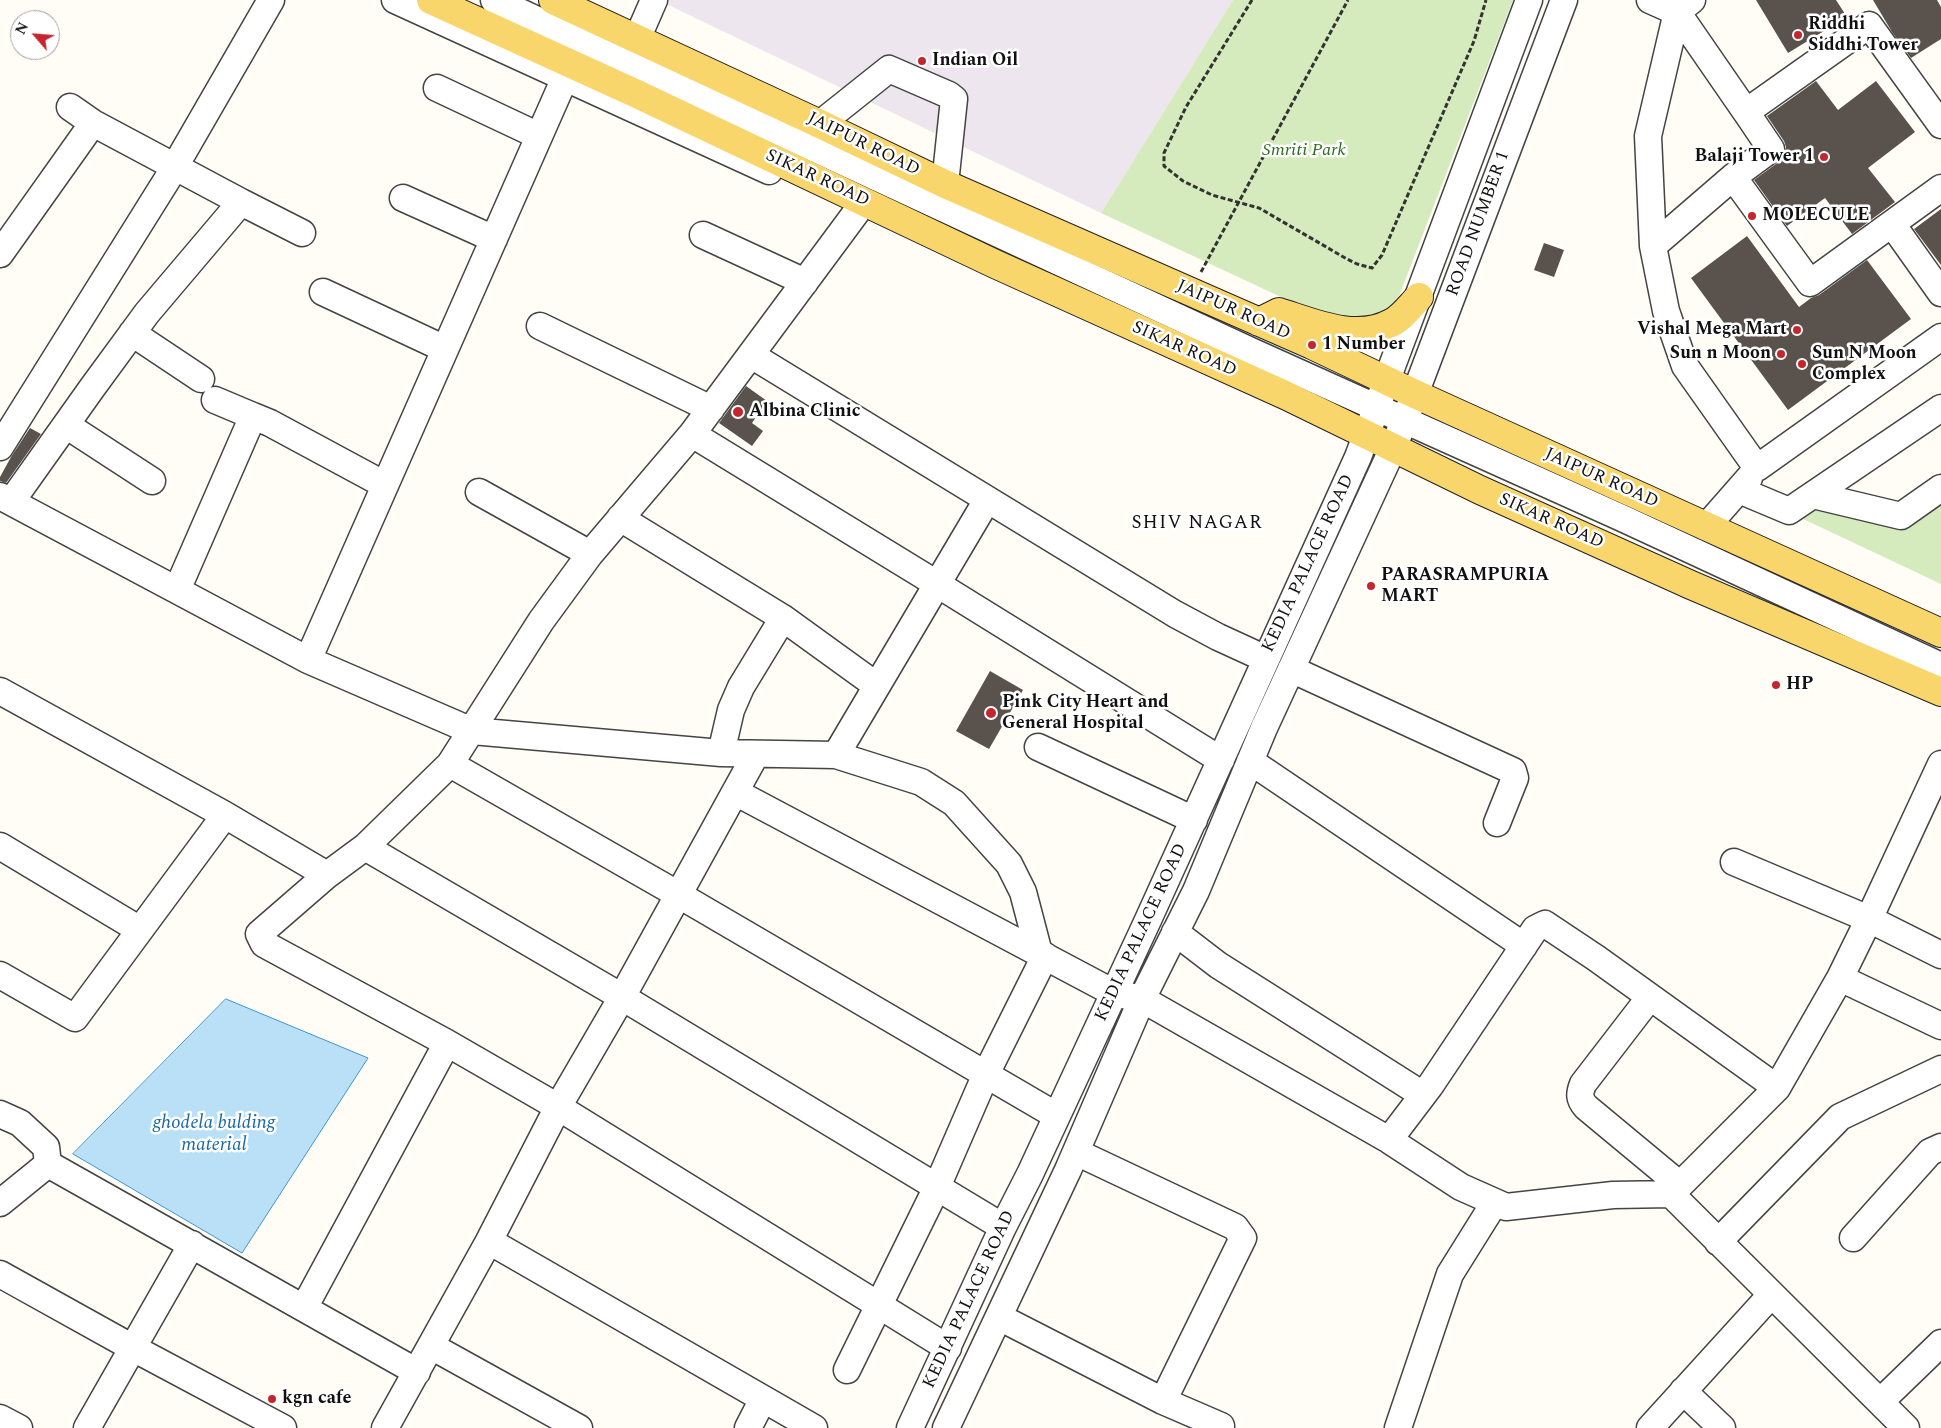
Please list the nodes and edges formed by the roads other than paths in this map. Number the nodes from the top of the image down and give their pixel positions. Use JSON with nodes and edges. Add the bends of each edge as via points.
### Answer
{"nodes":[{"id":1,"x":271,"y":0,"type":"edge"},
{"id":2,"x":395,"y":0,"type":"edge"},
{"id":3,"x":431,"y":0,"type":"edge"},
{"id":4,"x":494,"y":0,"type":"edge"},
{"id":5,"x":552,"y":0,"type":"edge"},
{"id":6,"x":654,"y":0,"type":"edge"},
{"id":7,"x":1529,"y":0,"type":"edge"},
{"id":8,"x":1564,"y":0,"type":"edge"},
{"id":9,"x":1650,"y":0,"type":"edge"},
{"id":10,"x":1684,"y":6,"type":"edge"},
{"id":11,"x":637,"y":38,"type":"junction"},
{"id":12,"x":568,"y":71,"type":"junction"},
{"id":13,"x":437,"y":88,"type":"dead end"},
{"id":14,"x":1932,"y":96,"type":"edge"},
{"id":15,"x":70,"y":107,"type":"dead end"},
{"id":16,"x":1746,"y":112,"type":"junction"},
{"id":17,"x":93,"y":123,"type":"junction"},
{"id":18,"x":820,"y":124,"type":"junction"},
{"id":19,"x":1941,"y":125,"type":"edge"},
{"id":20,"x":539,"y":136,"type":"junction"},
{"id":21,"x":175,"y":167,"type":"junction"},
{"id":22,"x":1733,"y":177,"type":"junction"},
{"id":23,"x":945,"y":184,"type":"junction"},
{"id":24,"x":1941,"y":188,"type":"edge"},
{"id":25,"x":404,"y":198,"type":"dead end"},
{"id":26,"x":240,"y":202,"type":"junction"},
{"id":27,"x":861,"y":207,"type":"junction"},
{"id":28,"x":1892,"y":224,"type":"junction"},
{"id":29,"x":302,"y":233,"type":"dead end"},
{"id":30,"x":702,"y":235,"type":"dead end"},
{"id":31,"x":494,"y":239,"type":"junction"},
{"id":32,"x":1653,"y":246,"type":"junction"},
{"id":33,"x":0,"y":254,"type":"edge"},
{"id":34,"x":805,"y":282,"type":"junction"},
{"id":35,"x":323,"y":292,"type":"dead end"},
{"id":36,"x":1941,"y":293,"type":"edge"},
{"id":37,"x":1419,"y":297,"type":"junction"},
{"id":38,"x":1259,"y":322,"type":"junction"},
{"id":39,"x":540,"y":326,"type":"dead end"},
{"id":40,"x":132,"y":332,"type":"junction"},
{"id":41,"x":1941,"y":337,"type":"edge"},
{"id":42,"x":445,"y":349,"type":"junction"},
{"id":43,"x":751,"y":355,"type":"junction"},
{"id":44,"x":1388,"y":380,"type":"junction"},
{"id":45,"x":1377,"y":407,"type":"junction"},
{"id":46,"x":1410,"y":407,"type":"junction"},
{"id":47,"x":1941,"y":408,"type":"edge"},
{"id":48,"x":711,"y":409,"type":"junction"},
{"id":49,"x":252,"y":416,"type":"junction"},
{"id":50,"x":66,"y":425,"type":"junction"},
{"id":51,"x":692,"y":434,"type":"junction"},
{"id":52,"x":1364,"y":440,"type":"junction"},
{"id":53,"x":0,"y":446,"type":"edge"},
{"id":54,"x":1393,"y":448,"type":"junction"},
{"id":55,"x":1757,"y":468,"type":"junction"},
{"id":56,"x":152,"y":480,"type":"dead end"},
{"id":57,"x":385,"y":485,"type":"junction"},
{"id":58,"x":1941,"y":488,"type":"edge"},
{"id":59,"x":1739,"y":490,"type":"junction"},
{"id":60,"x":479,"y":492,"type":"dead end"},
{"id":61,"x":1813,"y":494,"type":"junction"},
{"id":62,"x":6,"y":499,"type":"edge"},
{"id":63,"x":987,"y":500,"type":"junction"},
{"id":64,"x":620,"y":518,"type":"junction"},
{"id":65,"x":1706,"y":527,"type":"junction"},
{"id":66,"x":590,"y":554,"type":"junction"},
{"id":67,"x":937,"y":584,"type":"junction"},
{"id":68,"x":177,"y":590,"type":"junction"},
{"id":69,"x":783,"y":618,"type":"junction"},
{"id":70,"x":1941,"y":633,"type":"edge"},
{"id":71,"x":1266,"y":659,"type":"junction"},
{"id":72,"x":308,"y":660,"type":"junction"},
{"id":73,"x":1941,"y":666,"type":"edge"},
{"id":74,"x":1291,"y":669,"type":"junction"},
{"id":75,"x":877,"y":686,"type":"junction"},
{"id":76,"x":0,"y":691,"type":"edge"},
{"id":77,"x":1941,"y":692,"type":"edge"},
{"id":78,"x":472,"y":731,"type":"junction"},
{"id":79,"x":1038,"y":747,"type":"dead end"},
{"id":80,"x":721,"y":753,"type":"junction"},
{"id":81,"x":756,"y":754,"type":"junction"},
{"id":82,"x":836,"y":755,"type":"junction"},
{"id":83,"x":1221,"y":760,"type":"junction"},
{"id":84,"x":1250,"y":761,"type":"junction"},
{"id":85,"x":450,"y":764,"type":"junction"},
{"id":86,"x":1941,"y":764,"type":"edge"},
{"id":87,"x":735,"y":792,"type":"junction"},
{"id":88,"x":225,"y":815,"type":"junction"},
{"id":89,"x":1194,"y":820,"type":"junction"},
{"id":90,"x":1496,"y":823,"type":"dead end"},
{"id":91,"x":0,"y":846,"type":"edge"},
{"id":92,"x":365,"y":847,"type":"junction"},
{"id":93,"x":1734,"y":862,"type":"dead end"},
{"id":94,"x":327,"y":875,"type":"junction"},
{"id":95,"x":679,"y":895,"type":"junction"},
{"id":96,"x":1870,"y":919,"type":"junction"},
{"id":97,"x":140,"y":930,"type":"junction"},
{"id":98,"x":1175,"y":932,"type":"junction"},
{"id":99,"x":1524,"y":946,"type":"junction"},
{"id":100,"x":1042,"y":954,"type":"junction"},
{"id":101,"x":1941,"y":955,"type":"edge"},
{"id":102,"x":0,"y":975,"type":"edge"},
{"id":103,"x":1840,"y":978,"type":"junction"},
{"id":104,"x":1114,"y":993,"type":"junction"},
{"id":105,"x":622,"y":997,"type":"junction"},
{"id":106,"x":1650,"y":997,"type":"junction"},
{"id":107,"x":1142,"y":999,"type":"junction"},
{"id":108,"x":1941,"y":1026,"type":"edge"},
{"id":109,"x":447,"y":1043,"type":"junction"},
{"id":110,"x":1941,"y":1069,"type":"edge"},
{"id":111,"x":986,"y":1074,"type":"junction"},
{"id":112,"x":1777,"y":1088,"type":"junction"},
{"id":113,"x":1423,"y":1094,"type":"junction"},
{"id":114,"x":558,"y":1107,"type":"junction"},
{"id":115,"x":0,"y":1114,"type":"edge"},
{"id":116,"x":1057,"y":1116,"type":"junction"},
{"id":117,"x":1389,"y":1140,"type":"junction"},
{"id":118,"x":1941,"y":1147,"type":"edge"},
{"id":119,"x":1076,"y":1152,"type":"junction"},
{"id":120,"x":48,"y":1164,"type":"junction"},
{"id":121,"x":937,"y":1187,"type":"junction"},
{"id":122,"x":1675,"y":1190,"type":"junction"},
{"id":123,"x":1495,"y":1202,"type":"junction"},
{"id":124,"x":0,"y":1203,"type":"edge"},
{"id":125,"x":1003,"y":1227,"type":"junction"},
{"id":126,"x":1853,"y":1238,"type":"dead end"},
{"id":127,"x":489,"y":1240,"type":"junction"},
{"id":128,"x":1718,"y":1242,"type":"junction"},
{"id":129,"x":192,"y":1244,"type":"junction"},
{"id":130,"x":0,"y":1274,"type":"edge"},
{"id":131,"x":1771,"y":1295,"type":"junction"},
{"id":132,"x":880,"y":1306,"type":"junction"},
{"id":133,"x":304,"y":1308,"type":"junction"},
{"id":134,"x":999,"y":1318,"type":"junction"},
{"id":135,"x":1941,"y":1343,"type":"edge"},
{"id":136,"x":431,"y":1346,"type":"junction"},
{"id":137,"x":133,"y":1348,"type":"junction"},
{"id":138,"x":948,"y":1348,"type":"junction"},
{"id":139,"x":847,"y":1370,"type":"dead end"},
{"id":140,"x":417,"y":1372,"type":"junction"},
{"id":141,"x":1683,"y":1390,"type":"junction"},
{"id":142,"x":763,"y":1399,"type":"junction"},
{"id":143,"x":1164,"y":1401,"type":"junction"},
{"id":144,"x":1881,"y":1401,"type":"junction"},
{"id":145,"x":0,"y":1418,"type":"edge"},
{"id":146,"x":19,"y":1428,"type":"edge"},
{"id":147,"x":86,"y":1428,"type":"edge"},
{"id":148,"x":283,"y":1428,"type":"edge"},
{"id":149,"x":385,"y":1428,"type":"edge"},
{"id":150,"x":579,"y":1428,"type":"edge"},
{"id":151,"x":748,"y":1428,"type":"edge"},
{"id":152,"x":814,"y":1428,"type":"edge"},
{"id":153,"x":910,"y":1428,"type":"edge"},
{"id":154,"x":946,"y":1428,"type":"edge"},
{"id":155,"x":1220,"y":1428,"type":"edge"},
{"id":156,"x":1398,"y":1428,"type":"edge"},
{"id":157,"x":1650,"y":1428,"type":"edge"},
{"id":158,"x":1722,"y":1428,"type":"edge"},
{"id":159,"x":1906,"y":1428,"type":"edge"}],
"edges":[{"from":1,"to":21,"type":"street"},
{"from":2,"to":12,"type":"street"},
{"from":3,"to":12,"type":"main road","name":"SIKAR ROAD"},
{"from":4,"to":45,"type":"street"},
{"from":5,"to":11,"type":"main road","name":"JAIPUR ROAD"},
{"from":6,"to":11,"type":"street"},
{"from":7,"to":37,"type":"street","name":"ROAD NUMBER 1"},
{"from":8,"to":46,"type":"street","name":"ROAD NUMBER 1"},
{"from":9,"to":10,"type":"street"},
{"from":10,"to":16,"type":"street"},
{"from":10,"to":32,"type":"street","via":[[1648,136]]},
{"from":11,"to":18,"type":"main road","name":"JAIPUR ROAD"},
{"from":12,"to":20,"type":"street"},
{"from":12,"to":27,"type":"main road","name":"SIKAR ROAD"},
{"from":13,"to":20,"type":"street"},
{"from":14,"to":16,"type":"street","via":[[1868,25]]},
{"from":14,"to":19,"type":"street"},
{"from":15,"to":17,"type":"street"},
{"from":16,"to":22,"type":"street","via":[[1771,149]]},
{"from":17,"to":21,"type":"street"},
{"from":17,"to":33,"type":"street"},
{"from":18,"to":23,"type":"main road","name":"JAIPUR ROAD"},
{"from":18,"to":23,"type":"street","via":[[889,69],[949,95],[954,99]]},
{"from":20,"to":31,"type":"street"},
{"from":21,"to":26,"type":"street"},
{"from":21,"to":53,"type":"street"},
{"from":22,"to":28,"type":"street","via":[[1810,282]]},
{"from":22,"to":32,"type":"street"},
{"from":23,"to":38,"type":"main road","name":"JAIPUR ROAD"},
{"from":24,"to":28,"type":"street"},
{"from":25,"to":31,"type":"street"},
{"from":26,"to":29,"type":"street"},
{"from":26,"to":40,"type":"street"},
{"from":27,"to":34,"type":"street"},
{"from":27,"to":52,"type":"main road","name":"SIKAR ROAD","via":[[1285,396]]},
{"from":28,"to":36,"type":"street"},
{"from":30,"to":34,"type":"street"},
{"from":31,"to":42,"type":"street"},
{"from":32,"to":55,"type":"street","via":[[1666,311],[1685,366]]},
{"from":34,"to":43,"type":"street"},
{"from":35,"to":42,"type":"street"},
{"from":37,"to":38,"type":"main road","via":[[1392,323],[1371,331],[1350,331],[1279,312]]},
{"from":37,"to":44,"type":"street","name":"ROAD NUMBER 1"},
{"from":38,"to":44,"type":"main road","name":"JAIPUR ROAD"},
{"from":39,"to":48,"type":"street"},
{"from":40,"to":49,"type":"street","via":[[208,390]]},
{"from":40,"to":50,"type":"street"},
{"from":41,"to":55,"type":"street"},
{"from":42,"to":57,"type":"street"},
{"from":43,"to":48,"type":"street"},
{"from":43,"to":63,"type":"street"},
{"from":44,"to":45,"type":"street","name":"ROAD NUMBER 1"},
{"from":44,"to":46,"type":"main road","name":"JAIPUR ROAD"},
{"from":45,"to":46,"type":"street"},
{"from":45,"to":52,"type":"street","name":"ROAD NUMBER 1"},
{"from":46,"to":54,"type":"street","name":"ROAD NUMBER 1"},
{"from":46,"to":65,"type":"main road","name":"JAIPUR ROAD"},
{"from":46,"to":73,"type":"street"},
{"from":47,"to":61,"type":"street"},
{"from":48,"to":51,"type":"street"},
{"from":49,"to":57,"type":"street"},
{"from":49,"to":68,"type":"street"},
{"from":50,"to":56,"type":"street"},
{"from":50,"to":62,"type":"street"},
{"from":51,"to":64,"type":"street"},
{"from":51,"to":67,"type":"street"},
{"from":52,"to":54,"type":"main road","name":"SIKAR ROAD"},
{"from":52,"to":71,"type":"street","name":"KEDIA PALACE ROAD"},
{"from":54,"to":74,"type":"street","name":"KEDIA PALACE ROAD"},
{"from":54,"to":77,"type":"main road","name":"SIKAR ROAD","via":[[1691,585]]},
{"from":55,"to":59,"type":"street"},
{"from":57,"to":72,"type":"street"},
{"from":58,"to":61,"type":"street","via":[[1901,516]]},
{"from":59,"to":61,"type":"street","via":[[1789,511]]},
{"from":59,"to":65,"type":"street"},
{"from":60,"to":66,"type":"street"},
{"from":62,"to":68,"type":"street"},
{"from":63,"to":67,"type":"street"},
{"from":63,"to":71,"type":"street","via":[[1175,614]]},
{"from":64,"to":66,"type":"street"},
{"from":64,"to":69,"type":"street"},
{"from":65,"to":70,"type":"main road","name":"JAIPUR ROAD"},
{"from":66,"to":78,"type":"street","via":[[541,621]]},
{"from":67,"to":75,"type":"street"},
{"from":67,"to":83,"type":"street"},
{"from":68,"to":72,"type":"street"},
{"from":69,"to":75,"type":"street"},
{"from":69,"to":80,"type":"street","via":[[741,687],[731,710]]},
{"from":71,"to":83,"type":"street","name":"KEDIA PALACE ROAD"},
{"from":72,"to":78,"type":"street"},
{"from":74,"to":84,"type":"street","name":"KEDIA PALACE ROAD"},
{"from":74,"to":90,"type":"street","via":[[1513,771],[1515,778]]},
{"from":75,"to":82,"type":"street"},
{"from":76,"to":88,"type":"street"},
{"from":78,"to":80,"type":"street"},
{"from":78,"to":85,"type":"street"},
{"from":79,"to":89,"type":"street"},
{"from":80,"to":81,"type":"street"},
{"from":81,"to":82,"type":"street"},
{"from":81,"to":87,"type":"street"},
{"from":82,"to":100,"type":"street","via":[[899,773],[921,782],[954,803],[1009,864],[1023,892]]},
{"from":83,"to":89,"type":"street","name":"KEDIA PALACE ROAD"},
{"from":84,"to":98,"type":"street","name":"KEDIA PALACE ROAD","via":[[1196,891]]},
{"from":84,"to":99,"type":"street"},
{"from":85,"to":92,"type":"street"},
{"from":85,"to":95,"type":"street"},
{"from":86,"to":96,"type":"street"},
{"from":87,"to":95,"type":"street"},
{"from":87,"to":100,"type":"street"},
{"from":88,"to":94,"type":"street"},
{"from":88,"to":97,"type":"street"},
{"from":89,"to":104,"type":"street","name":"KEDIA PALACE ROAD"},
{"from":91,"to":97,"type":"street"},
{"from":92,"to":94,"type":"street"},
{"from":92,"to":105,"type":"street"},
{"from":93,"to":96,"type":"street"},
{"from":94,"to":109,"type":"street","via":[[259,934],[264,944]]},
{"from":95,"to":105,"type":"street"},
{"from":95,"to":111,"type":"street"},
{"from":96,"to":101,"type":"street"},
{"from":96,"to":103,"type":"street"},
{"from":97,"to":102,"type":"street","via":[[75,1018]]},
{"from":98,"to":107,"type":"street","name":"KEDIA PALACE ROAD"},
{"from":98,"to":113,"type":"street","via":[[1234,975]]},
{"from":99,"to":106,"type":"street","via":[[1535,929],[1549,925]]},
{"from":99,"to":113,"type":"street"},
{"from":100,"to":104,"type":"street"},
{"from":100,"to":111,"type":"street"},
{"from":103,"to":108,"type":"street"},
{"from":103,"to":112,"type":"street"},
{"from":104,"to":107,"type":"street"},
{"from":104,"to":116,"type":"street","name":"KEDIA PALACE ROAD"},
{"from":105,"to":114,"type":"street"},
{"from":105,"to":121,"type":"street"},
{"from":106,"to":112,"type":"street"},
{"from":106,"to":122,"type":"street","via":[[1583,1084],[1580,1101]]},
{"from":107,"to":117,"type":"street"},
{"from":107,"to":119,"type":"street","name":"KEDIA PALACE ROAD"},
{"from":109,"to":114,"type":"street"},
{"from":109,"to":133,"type":"street"},
{"from":110,"to":128,"type":"street","via":[[1840,1117]]},
{"from":111,"to":116,"type":"street"},
{"from":111,"to":121,"type":"street"},
{"from":112,"to":122,"type":"street"},
{"from":113,"to":117,"type":"street"},
{"from":114,"to":127,"type":"street"},
{"from":114,"to":132,"type":"street"},
{"from":115,"to":120,"type":"street","via":[[20,1123],[46,1147]]},
{"from":116,"to":125,"type":"street","name":"KEDIA PALACE ROAD"},
{"from":117,"to":123,"type":"street","via":[[1461,1187]]},
{"from":118,"to":126,"type":"street","via":[[1930,1152]]},
{"from":119,"to":134,"type":"street","name":"KEDIA PALACE ROAD"},
{"from":119,"to":143,"type":"street","via":[[1235,1227],[1243,1238]]},
{"from":120,"to":124,"type":"street"},
{"from":120,"to":129,"type":"street"},
{"from":121,"to":125,"type":"street"},
{"from":121,"to":132,"type":"street"},
{"from":122,"to":123,"type":"street","via":[[1506,1206]]},
{"from":122,"to":128,"type":"street"},
{"from":123,"to":156,"type":"street","via":[[1450,1274]]},
{"from":125,"to":138,"type":"street","name":"KEDIA PALACE ROAD"},
{"from":127,"to":136,"type":"street"},
{"from":127,"to":142,"type":"street"},
{"from":128,"to":131,"type":"street"},
{"from":129,"to":133,"type":"street"},
{"from":129,"to":137,"type":"street"},
{"from":130,"to":137,"type":"street"},
{"from":131,"to":141,"type":"street"},
{"from":131,"to":144,"type":"street"},
{"from":132,"to":138,"type":"street"},
{"from":132,"to":139,"type":"street"},
{"from":133,"to":140,"type":"street"},
{"from":134,"to":143,"type":"street"},
{"from":134,"to":154,"type":"street","name":"KEDIA PALACE ROAD"},
{"from":135,"to":144,"type":"street"},
{"from":136,"to":140,"type":"street"},
{"from":136,"to":150,"type":"street"},
{"from":137,"to":147,"type":"street"},
{"from":137,"to":148,"type":"street"},
{"from":138,"to":153,"type":"street","name":"KEDIA PALACE ROAD"},
{"from":140,"to":149,"type":"street"},
{"from":141,"to":157,"type":"street"},
{"from":141,"to":158,"type":"street"},
{"from":142,"to":151,"type":"street"},
{"from":142,"to":152,"type":"street"},
{"from":143,"to":155,"type":"street"},
{"from":144,"to":159,"type":"street"},
{"from":145,"to":146,"type":"street"}]}
